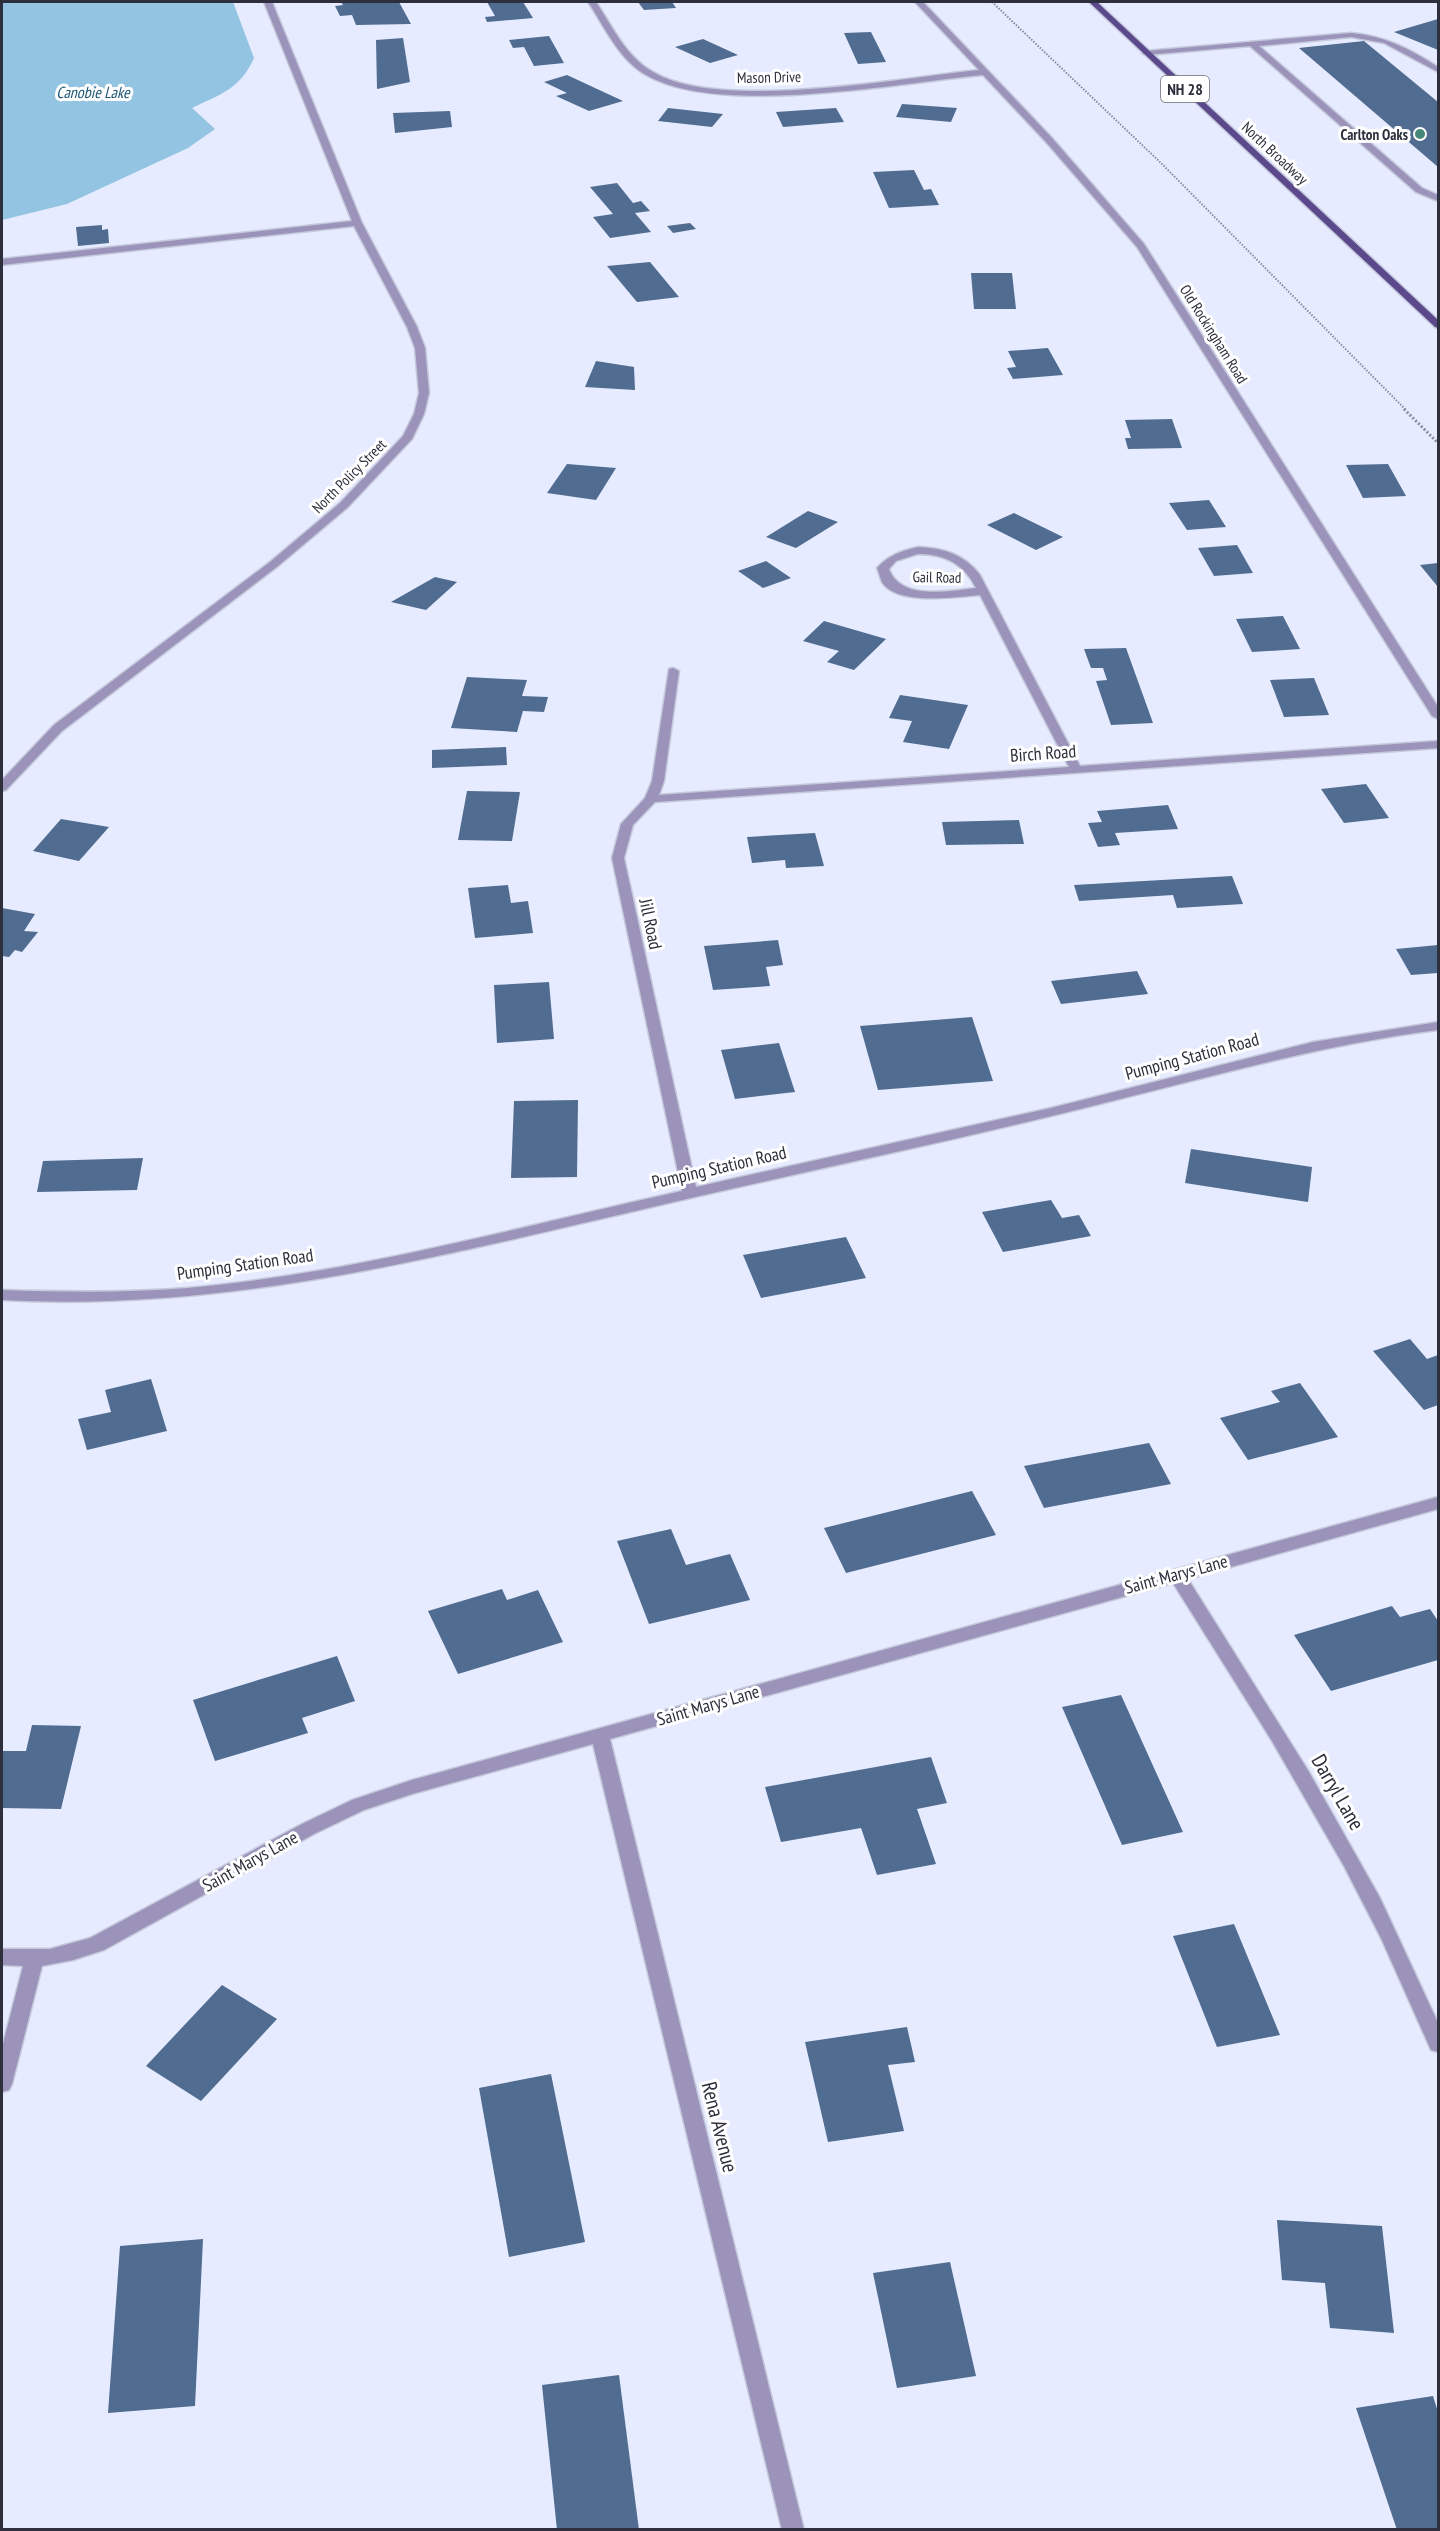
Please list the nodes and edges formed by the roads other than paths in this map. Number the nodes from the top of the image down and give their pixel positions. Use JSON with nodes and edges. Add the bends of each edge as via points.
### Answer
{"nodes":[{"id":1,"x":268,"y":2,"type":"edge"},
{"id":2,"x":592,"y":2,"type":"edge"},
{"id":3,"x":918,"y":2,"type":"edge"},
{"id":4,"x":1093,"y":2,"type":"edge"},
{"id":5,"x":1252,"y":44,"type":"junction"},
{"id":6,"x":1146,"y":52,"type":"junction"},
{"id":7,"x":1438,"y":70,"type":"edge"},
{"id":8,"x":985,"y":72,"type":"junction"},
{"id":9,"x":1438,"y":198,"type":"edge"},
{"id":10,"x":357,"y":223,"type":"junction"},
{"id":11,"x":2,"y":262,"type":"edge"},
{"id":12,"x":1438,"y":325,"type":"edge"},
{"id":13,"x":983,"y":591,"type":"junction"},
{"id":14,"x":673,"y":670,"type":"dead end"},
{"id":15,"x":1438,"y":716,"type":"edge"},
{"id":16,"x":1438,"y":745,"type":"edge"},
{"id":17,"x":1076,"y":769,"type":"junction"},
{"id":18,"x":2,"y":787,"type":"edge"},
{"id":19,"x":651,"y":799,"type":"junction"},
{"id":20,"x":1438,"y":1026,"type":"edge"},
{"id":21,"x":690,"y":1194,"type":"junction"},
{"id":22,"x":2,"y":1294,"type":"edge"},
{"id":23,"x":1438,"y":1503,"type":"edge"},
{"id":24,"x":1176,"y":1574,"type":"junction"},
{"id":25,"x":600,"y":1735,"type":"junction"},
{"id":26,"x":2,"y":1957,"type":"edge"},
{"id":27,"x":34,"y":1960,"type":"junction"},
{"id":28,"x":1438,"y":2044,"type":"edge"},
{"id":29,"x":2,"y":2084,"type":"edge"},
{"id":30,"x":793,"y":2529,"type":"edge"}],
"edges":[{"from":1,"to":10,"type":"street","name":"North Policy Street"},
{"from":2,"to":8,"type":"street","name":"Mason Drive","via":[[642,69],[669,83],[693,88],[742,93],[801,91]]},
{"from":3,"to":8,"type":"street","name":"Old Rockingham Road"},
{"from":4,"to":6,"type":"main road","name":"North Broadway","number":"NH 28"},
{"from":5,"to":6,"type":"street"},
{"from":5,"to":7,"type":"street","via":[[1368,36],[1398,44]]},
{"from":5,"to":9,"type":"street","via":[[1419,190]]},
{"from":6,"to":12,"type":"main road","name":"North Broadway","number":"NH 28"},
{"from":8,"to":15,"type":"street","name":"Old Rockingham Road","via":[[1141,246]]},
{"from":10,"to":11,"type":"street"},
{"from":10,"to":18,"type":"street","name":"North Policy Street","via":[[420,348],[424,393],[408,437],[368,482],[312,534],[66,722],[29,755]]},
{"from":13,"to":13,"type":"street","name":"Gail Road","via":[[966,562],[942,552],[912,552],[889,561],[884,568],[888,582],[908,592],[936,595]]},
{"from":13,"to":17,"type":"street","name":"Gail Road"},
{"from":14,"to":19,"type":"street","name":"Jill Road","via":[[658,781]]},
{"from":16,"to":17,"type":"street","name":"Birch Road"},
{"from":17,"to":19,"type":"street","name":"Birch Road"},
{"from":19,"to":21,"type":"street","name":"Jill Road","via":[[627,824],[618,858]]},
{"from":20,"to":21,"type":"street","name":"Pumping Station Road","via":[[1305,1047],[1106,1098]]},
{"from":21,"to":22,"type":"street","name":"Pumping Station Road","via":[[439,1251],[276,1282],[150,1295]]},
{"from":23,"to":24,"type":"street","name":"Saint Marys Lane"},
{"from":24,"to":25,"type":"street","name":"Saint Marys Lane"},
{"from":24,"to":28,"type":"street","name":"Darryl Lane","via":[[1323,1810],[1375,1905]]},
{"from":25,"to":27,"type":"street","name":"Saint Marys Lane","via":[[358,1805],[97,1944],[67,1955]]},
{"from":25,"to":30,"type":"street","name":"Rena Avenue"},
{"from":26,"to":27,"type":"street","name":"Saint Marys Lane"},
{"from":27,"to":29,"type":"street"}]}
